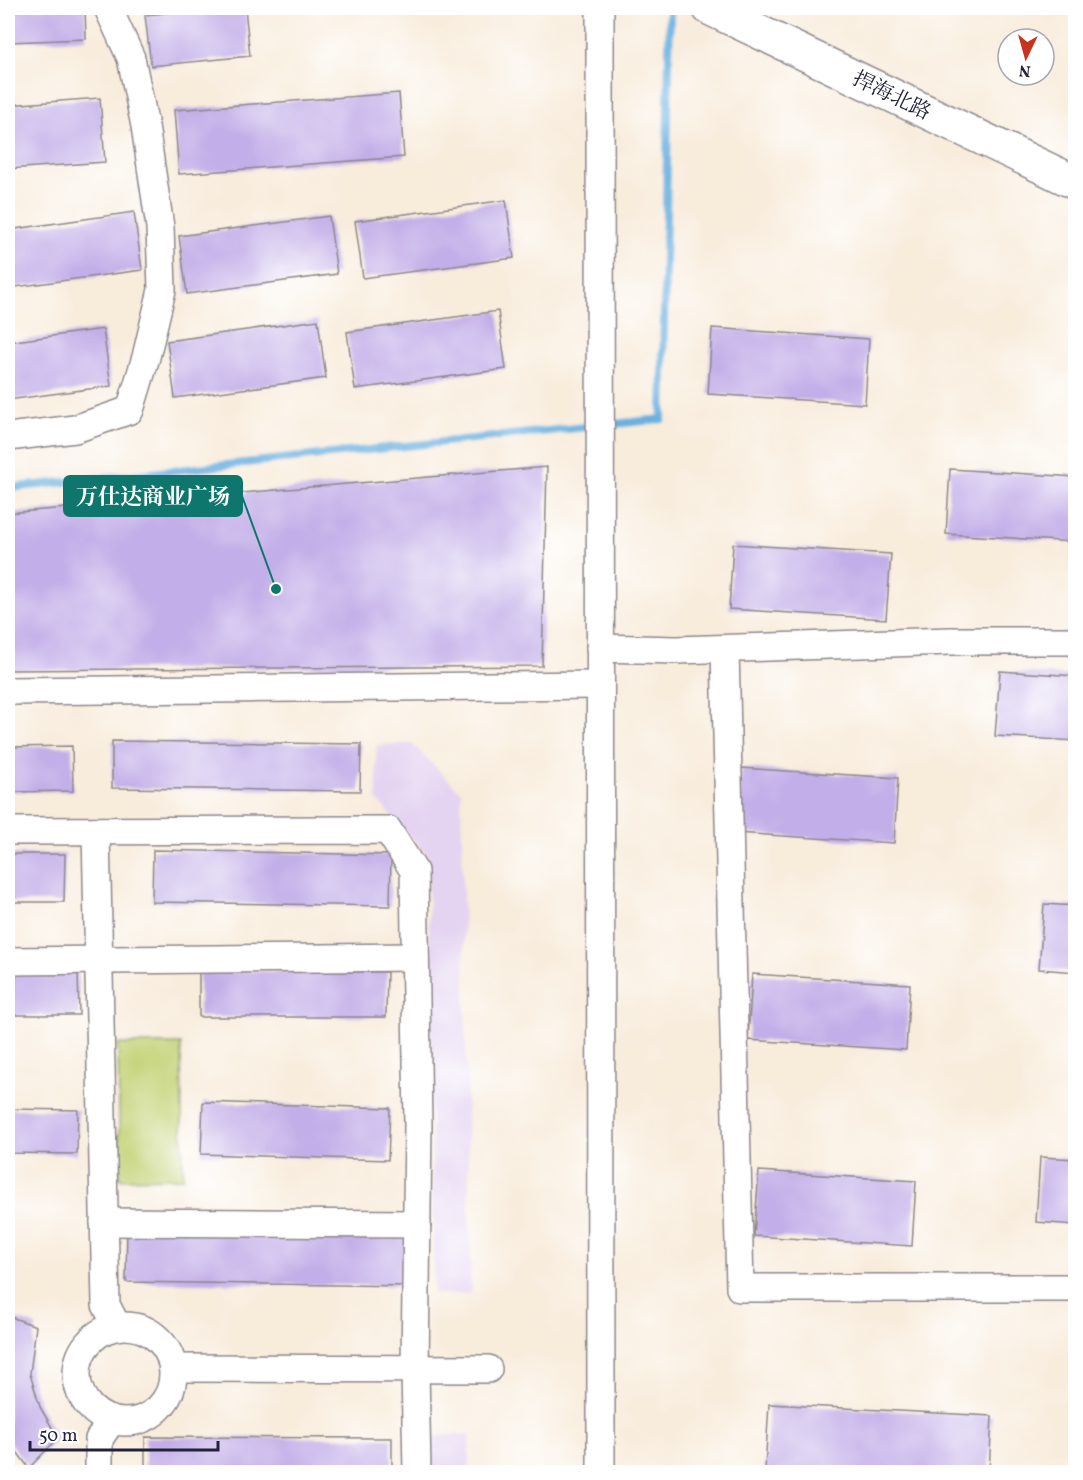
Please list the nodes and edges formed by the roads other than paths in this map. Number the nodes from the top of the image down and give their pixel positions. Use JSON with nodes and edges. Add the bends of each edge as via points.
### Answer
{"nodes":[{"id":1,"x":108,"y":8,"type":"edge"},
{"id":2,"x":600,"y":8,"type":"edge"},
{"id":3,"x":710,"y":8,"type":"edge"},
{"id":4,"x":1076,"y":183,"type":"edge"},
{"id":5,"x":8,"y":437,"type":"edge"},
{"id":6,"x":1076,"y":641,"type":"edge"},
{"id":7,"x":600,"y":648,"type":"junction"},
{"id":8,"x":725,"y":649,"type":"junction"},
{"id":9,"x":600,"y":685,"type":"junction"},
{"id":10,"x":8,"y":691,"type":"edge"},
{"id":11,"x":8,"y":831,"type":"edge"},
{"id":12,"x":96,"y":831,"type":"junction"},
{"id":13,"x":415,"y":957,"type":"junction"},
{"id":14,"x":99,"y":960,"type":"junction"},
{"id":15,"x":8,"y":961,"type":"edge"},
{"id":16,"x":104,"y":1221,"type":"junction"},
{"id":17,"x":417,"y":1224,"type":"junction"},
{"id":18,"x":1076,"y":1288,"type":"edge"},
{"id":19,"x":117,"y":1326,"type":"junction"},
{"id":20,"x":174,"y":1368,"type":"junction"},
{"id":21,"x":415,"y":1369,"type":"junction"},
{"id":22,"x":488,"y":1369,"type":"dead end"},
{"id":23,"x":112,"y":1420,"type":"junction"},
{"id":24,"x":99,"y":1473,"type":"edge"},
{"id":25,"x":417,"y":1473,"type":"edge"},
{"id":26,"x":601,"y":1473,"type":"edge"}],
"edges":[{"from":1,"to":5,"type":"street","via":[[131,58],[145,126],[160,227],[162,290],[130,410],[75,429]]},
{"from":2,"to":7,"type":"street"},
{"from":3,"to":4,"type":"main road","name":"捍海北路"},
{"from":6,"to":8,"type":"street"},
{"from":7,"to":8,"type":"street"},
{"from":7,"to":9,"type":"street"},
{"from":8,"to":18,"type":"street","via":[[740,1288]]},
{"from":9,"to":10,"type":"street"},
{"from":9,"to":26,"type":"street"},
{"from":11,"to":12,"type":"street"},
{"from":12,"to":13,"type":"street","via":[[388,830],[414,871]]},
{"from":12,"to":14,"type":"street"},
{"from":13,"to":14,"type":"street"},
{"from":13,"to":17,"type":"street"},
{"from":14,"to":15,"type":"street"},
{"from":14,"to":16,"type":"street"},
{"from":16,"to":17,"type":"street"},
{"from":16,"to":19,"type":"street","via":[[106,1305]]},
{"from":17,"to":21,"type":"street"},
{"from":19,"to":20,"type":"street","via":[[148,1331],[170,1353]]},
{"from":19,"to":23,"type":"street","via":[[90,1341],[77,1371],[85,1401]]},
{"from":20,"to":21,"type":"street"},
{"from":20,"to":23,"type":"street","via":[[173,1384],[157,1411],[128,1423]]},
{"from":21,"to":22,"type":"street"},
{"from":21,"to":25,"type":"street"},
{"from":23,"to":24,"type":"street","via":[[99,1439]]}]}
